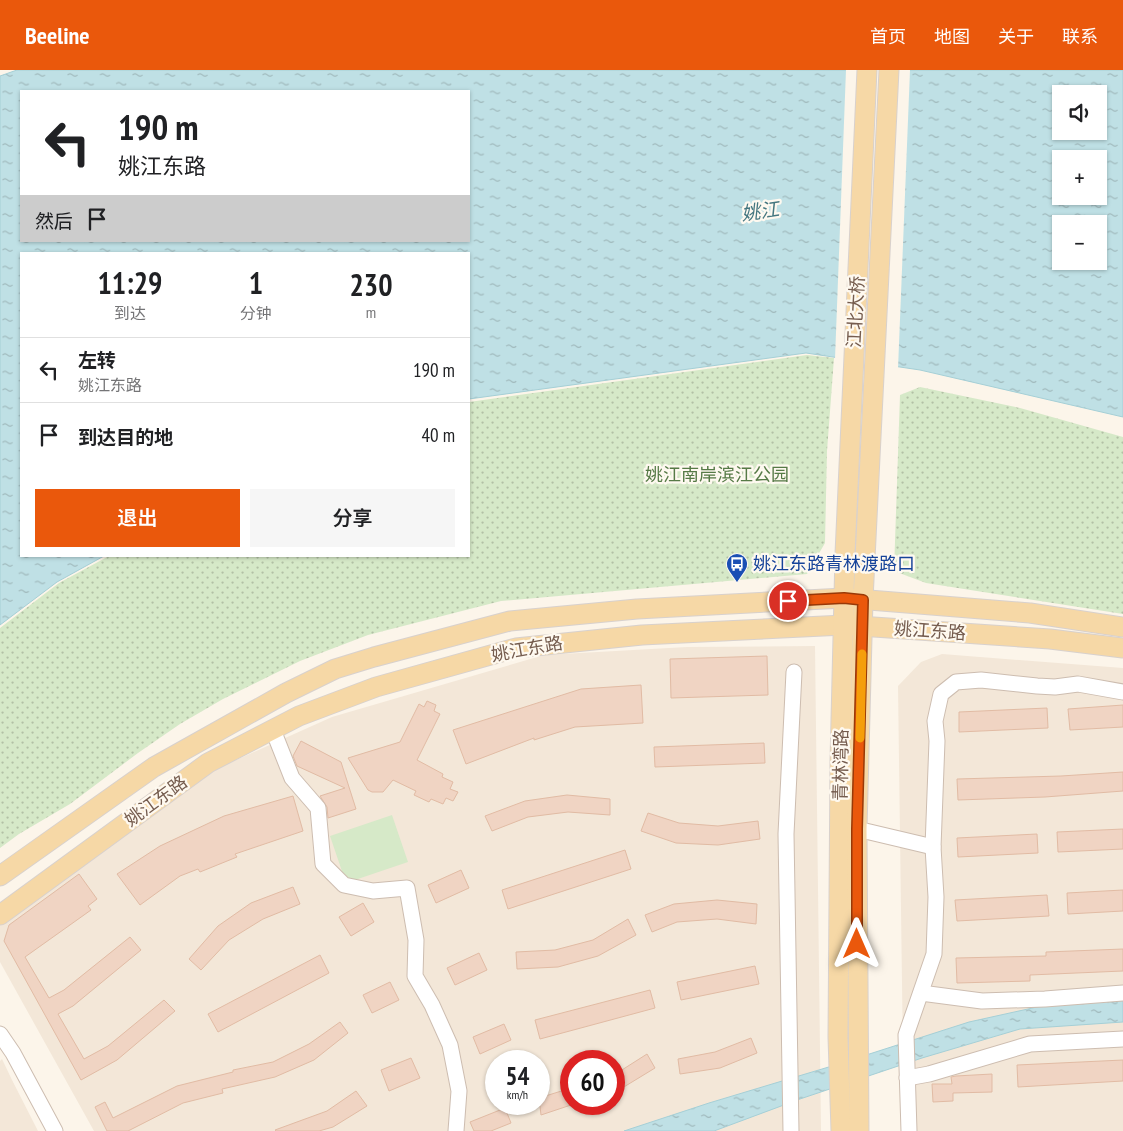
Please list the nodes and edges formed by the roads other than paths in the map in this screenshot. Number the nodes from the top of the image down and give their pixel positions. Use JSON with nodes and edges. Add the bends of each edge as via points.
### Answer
{"nodes":[{"id":1,"x":867,"y":70,"type":"edge"},
{"id":2,"x":889,"y":70,"type":"edge"},
{"id":3,"x":865,"y":550,"type":"joint"},
{"id":4,"x":844,"y":554,"type":"joint"},
{"id":5,"x":853,"y":599,"type":"junction"},
{"id":6,"x":853,"y":625,"type":"junction"},
{"id":7,"x":1123,"y":627,"type":"edge"},
{"id":8,"x":1123,"y":648,"type":"edge"},
{"id":9,"x":794,"y":672,"type":"dead end"},
{"id":10,"x":1123,"y":692,"type":"edge"},
{"id":11,"x":273,"y":730,"type":"junction"},
{"id":12,"x":857,"y":829,"type":"junction"},
{"id":13,"x":933,"y":847,"type":"junction"},
{"id":14,"x":0,"y":876,"type":"edge"},
{"id":15,"x":0,"y":915,"type":"edge"},
{"id":16,"x":1123,"y":992,"type":"edge"},
{"id":17,"x":921,"y":993,"type":"junction"},
{"id":18,"x":0,"y":1034,"type":"edge"},
{"id":19,"x":1123,"y":1039,"type":"edge"},
{"id":20,"x":907,"y":1075,"type":"junction"},
{"id":21,"x":849,"y":1089,"type":"junction"},
{"id":22,"x":55,"y":1131,"type":"edge"},
{"id":23,"x":456,"y":1131,"type":"edge"},
{"id":24,"x":791,"y":1131,"type":"edge"},
{"id":25,"x":841,"y":1131,"type":"edge"},
{"id":26,"x":858,"y":1131,"type":"edge"},
{"id":27,"x":909,"y":1131,"type":"edge"}],
"edges":[{"from":1,"to":4,"type":"main road","name":"江北大桥"},
{"from":2,"to":3,"type":"main road","name":"江北大桥"},
{"from":3,"to":5,"type":"main road","name":"青林湾路"},
{"from":4,"to":5,"type":"main road","name":"青林湾路"},
{"from":5,"to":6,"type":"main road","name":"青林湾路"},
{"from":5,"to":7,"type":"main road","name":"姚江东路","via":[[1030,613]]},
{"from":5,"to":14,"type":"main road","name":"姚江东路","via":[[637,609],[510,621],[335,669],[154,767]]},
{"from":6,"to":8,"type":"main road","name":"姚江东路","via":[[1050,639]]},
{"from":6,"to":11,"type":"main road","name":"姚江东路","via":[[642,635],[516,648],[376,686],[299,716]]},
{"from":6,"to":12,"type":"main road","name":"青林湾路"},
{"from":6,"to":21,"type":"main road","name":"青林湾路","via":[[840,761],[838,1037]]},
{"from":9,"to":24,"type":"street","via":[[786,834]]},
{"from":10,"to":13,"type":"street","via":[[1078,684],[1055,687],[981,680],[956,682],[941,694],[935,721]]},
{"from":11,"to":15,"type":"main road","name":"姚江东路","via":[[208,763]]},
{"from":11,"to":23,"type":"street","via":[[292,778],[318,808],[323,864],[344,885],[373,891],[408,888],[416,940],[415,976],[450,1045],[459,1091]]},
{"from":12,"to":13,"type":"street"},
{"from":12,"to":21,"type":"main road","name":"青林湾路","via":[[857,1020]]},
{"from":13,"to":17,"type":"street","via":[[936,897],[934,954]]},
{"from":16,"to":17,"type":"street","via":[[982,1001]]},
{"from":17,"to":20,"type":"street","via":[[906,1035]]},
{"from":18,"to":22,"type":"street"},
{"from":19,"to":20,"type":"street","via":[[1030,1044],[929,1074]]},
{"from":20,"to":27,"type":"street"},
{"from":21,"to":25,"type":"main road"},
{"from":21,"to":26,"type":"main road"}]}
